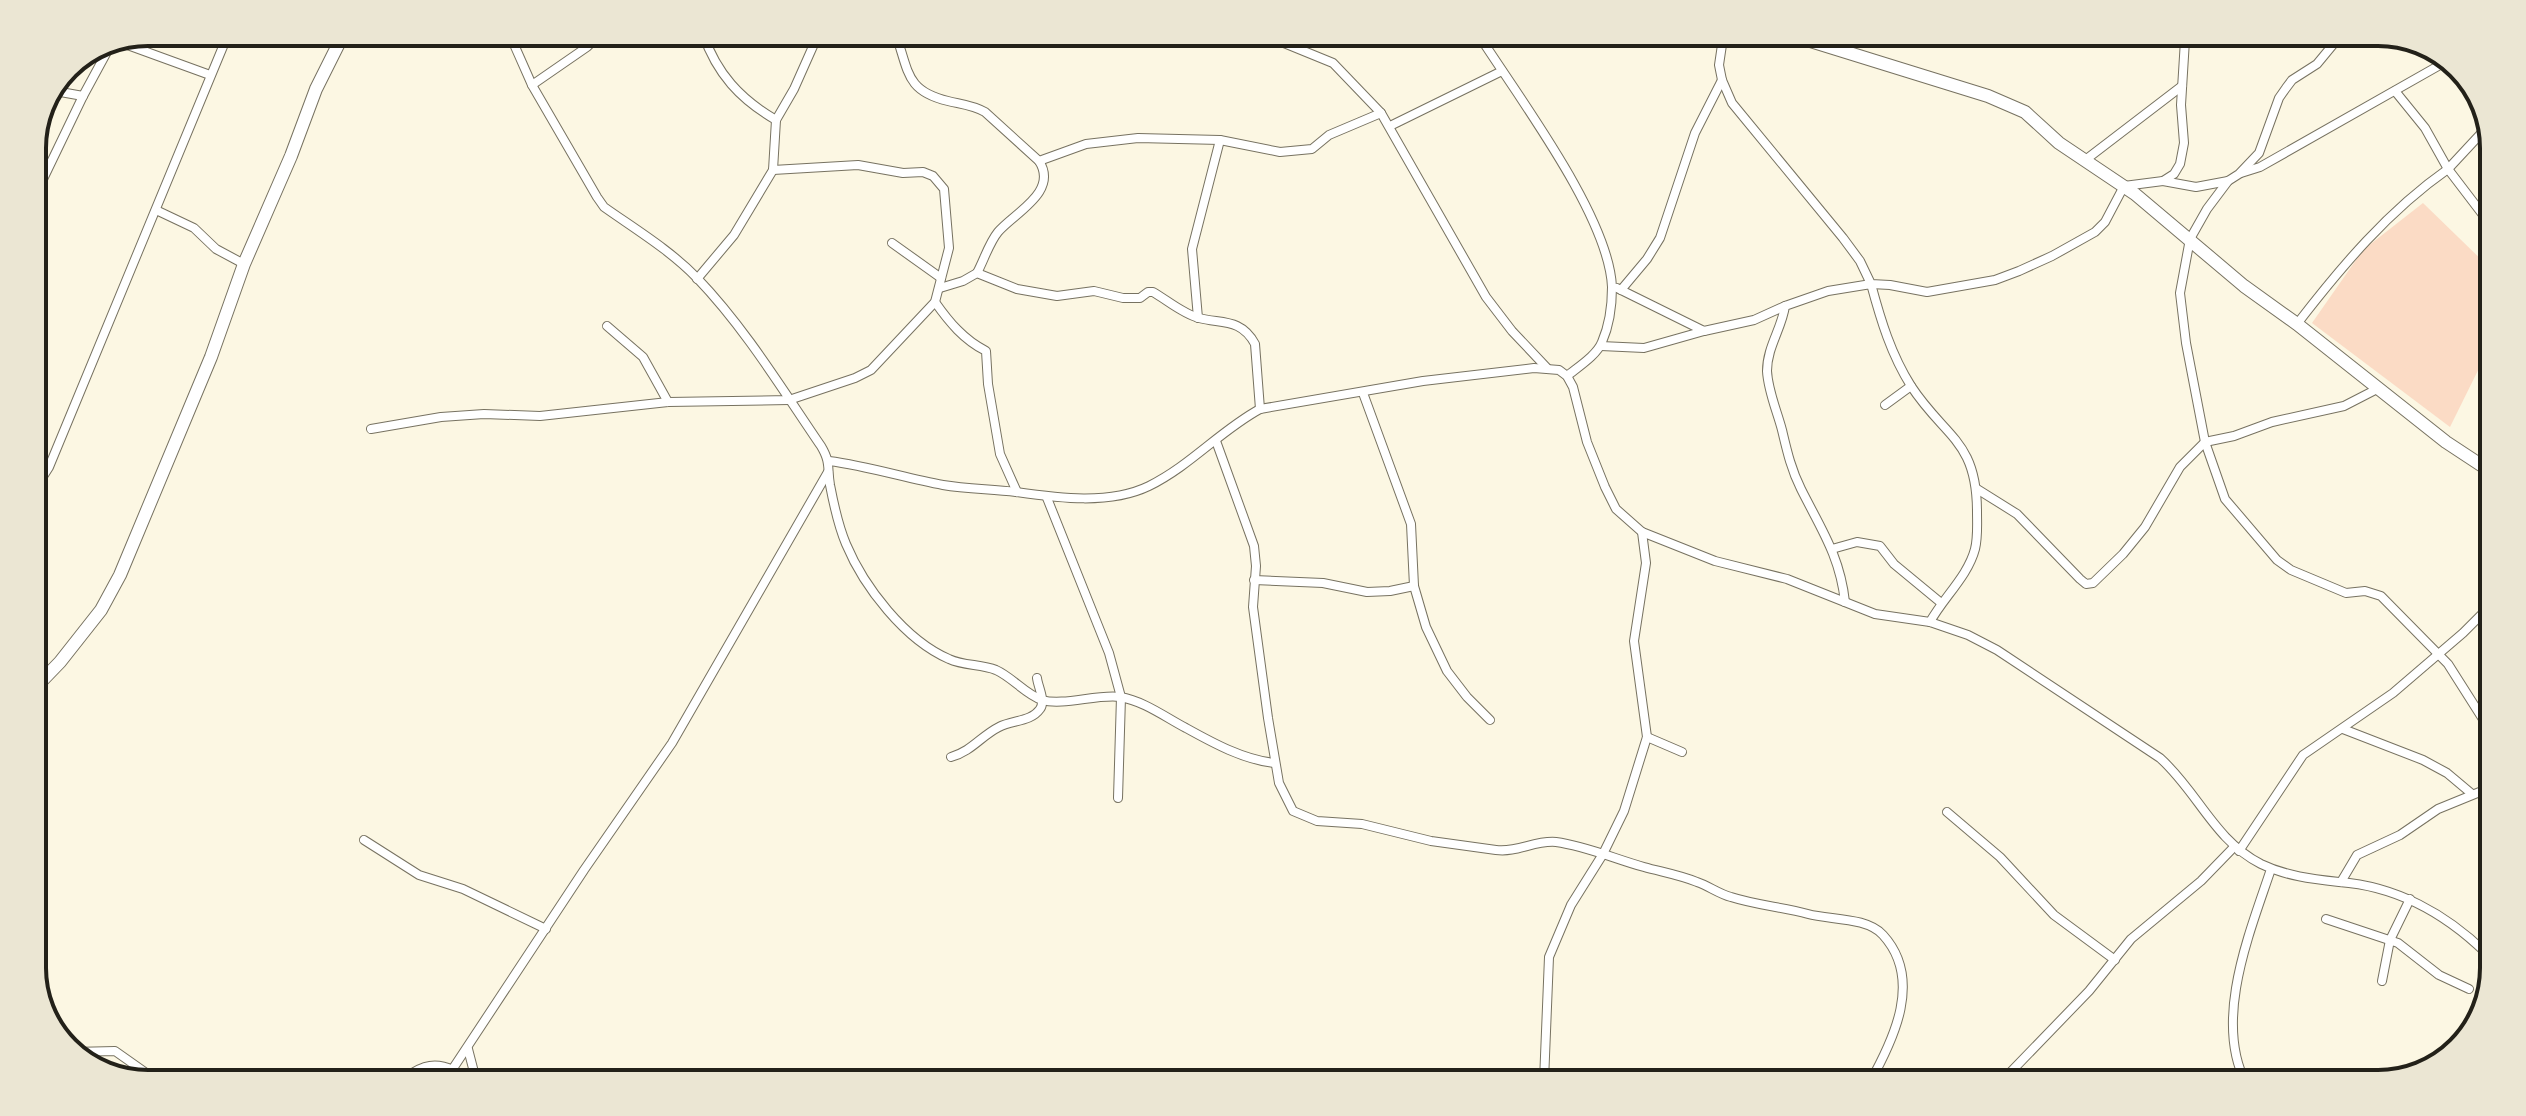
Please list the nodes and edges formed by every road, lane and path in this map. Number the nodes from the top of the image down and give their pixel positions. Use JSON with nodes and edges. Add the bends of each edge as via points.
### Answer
{"nodes":[{"id":1,"x":223,"y":46,"type":"edge"},
{"id":2,"x":338,"y":46,"type":"edge"},
{"id":3,"x":515,"y":46,"type":"edge"},
{"id":4,"x":588,"y":46,"type":"edge"},
{"id":5,"x":708,"y":46,"type":"edge"},
{"id":6,"x":813,"y":46,"type":"edge"},
{"id":7,"x":900,"y":46,"type":"edge"},
{"id":8,"x":1291,"y":46,"type":"edge"},
{"id":9,"x":1486,"y":46,"type":"edge"},
{"id":10,"x":1722,"y":46,"type":"edge"},
{"id":11,"x":1826,"y":46,"type":"edge"},
{"id":12,"x":2185,"y":46,"type":"edge"},
{"id":13,"x":2332,"y":46,"type":"edge"},
{"id":14,"x":134,"y":47,"type":"edge"},
{"id":15,"x":104,"y":56,"type":"edge"},
{"id":16,"x":2438,"y":66,"type":"edge"},
{"id":17,"x":1502,"y":71,"type":"junction"},
{"id":18,"x":210,"y":75,"type":"junction"},
{"id":19,"x":1722,"y":80,"type":"junction"},
{"id":20,"x":532,"y":85,"type":"junction"},
{"id":21,"x":2182,"y":86,"type":"junction"},
{"id":22,"x":2395,"y":91,"type":"junction"},
{"id":23,"x":63,"y":92,"type":"edge"},
{"id":24,"x":83,"y":96,"type":"junction"},
{"id":25,"x":1381,"y":113,"type":"junction"},
{"id":26,"x":776,"y":120,"type":"junction"},
{"id":27,"x":1390,"y":126,"type":"junction"},
{"id":28,"x":2479,"y":136,"type":"edge"},
{"id":29,"x":1220,"y":140,"type":"junction"},
{"id":30,"x":1039,"y":161,"type":"junction"},
{"id":31,"x":2084,"y":161,"type":"junction"},
{"id":32,"x":2448,"y":169,"type":"junction"},
{"id":33,"x":773,"y":170,"type":"junction"},
{"id":34,"x":46,"y":173,"type":"edge"},
{"id":35,"x":2239,"y":174,"type":"junction"},
{"id":36,"x":2163,"y":181,"type":"junction"},
{"id":37,"x":2228,"y":181,"type":"junction"},
{"id":38,"x":2124,"y":186,"type":"junction"},
{"id":39,"x":156,"y":210,"type":"junction"},
{"id":40,"x":2480,"y":211,"type":"edge"},
{"id":41,"x":2190,"y":239,"type":"junction"},
{"id":42,"x":892,"y":243,"type":"dead end"},
{"id":43,"x":244,"y":264,"type":"junction"},
{"id":44,"x":977,"y":273,"type":"junction"},
{"id":45,"x":697,"y":279,"type":"junction"},
{"id":46,"x":940,"y":283,"type":"junction"},
{"id":47,"x":1871,"y":284,"type":"junction"},
{"id":48,"x":1612,"y":286,"type":"junction"},
{"id":49,"x":1621,"y":290,"type":"junction"},
{"id":50,"x":935,"y":302,"type":"junction"},
{"id":51,"x":1785,"y":306,"type":"junction"},
{"id":52,"x":1198,"y":318,"type":"junction"},
{"id":53,"x":2297,"y":324,"type":"junction"},
{"id":54,"x":607,"y":326,"type":"dead end"},
{"id":55,"x":1704,"y":331,"type":"junction"},
{"id":56,"x":1601,"y":346,"type":"junction"},
{"id":57,"x":1548,"y":368,"type":"junction"},
{"id":58,"x":1567,"y":376,"type":"junction"},
{"id":59,"x":1911,"y":386,"type":"junction"},
{"id":60,"x":2379,"y":388,"type":"junction"},
{"id":61,"x":1363,"y":393,"type":"junction"},
{"id":62,"x":789,"y":400,"type":"junction"},
{"id":63,"x":668,"y":402,"type":"junction"},
{"id":64,"x":1885,"y":405,"type":"dead end"},
{"id":65,"x":1260,"y":409,"type":"junction"},
{"id":66,"x":371,"y":429,"type":"dead end"},
{"id":67,"x":1216,"y":441,"type":"junction"},
{"id":68,"x":2205,"y":442,"type":"junction"},
{"id":69,"x":829,"y":461,"type":"junction"},
{"id":70,"x":2480,"y":464,"type":"edge"},
{"id":71,"x":46,"y":472,"type":"edge"},
{"id":72,"x":828,"y":472,"type":"junction"},
{"id":73,"x":1977,"y":489,"type":"junction"},
{"id":74,"x":1017,"y":492,"type":"junction"},
{"id":75,"x":1047,"y":498,"type":"junction"},
{"id":76,"x":1642,"y":532,"type":"junction"},
{"id":77,"x":1832,"y":549,"type":"junction"},
{"id":78,"x":1254,"y":580,"type":"junction"},
{"id":79,"x":1414,"y":586,"type":"junction"},
{"id":80,"x":1845,"y":602,"type":"junction"},
{"id":81,"x":1940,"y":602,"type":"junction"},
{"id":82,"x":2480,"y":616,"type":"edge"},
{"id":83,"x":1930,"y":622,"type":"junction"},
{"id":84,"x":2437,"y":653,"type":"junction"},
{"id":85,"x":46,"y":676,"type":"edge"},
{"id":86,"x":1037,"y":678,"type":"dead end"},
{"id":87,"x":1121,"y":697,"type":"junction"},
{"id":88,"x":1043,"y":700,"type":"junction"},
{"id":89,"x":2480,"y":714,"type":"edge"},
{"id":90,"x":1490,"y":720,"type":"dead end"},
{"id":91,"x":2343,"y":729,"type":"junction"},
{"id":92,"x":1647,"y":737,"type":"junction"},
{"id":93,"x":1682,"y":752,"type":"dead end"},
{"id":94,"x":951,"y":757,"type":"dead end"},
{"id":95,"x":1275,"y":763,"type":"junction"},
{"id":96,"x":2480,"y":791,"type":"edge"},
{"id":97,"x":2472,"y":794,"type":"junction"},
{"id":98,"x":1118,"y":798,"type":"dead end"},
{"id":99,"x":1947,"y":812,"type":"dead end"},
{"id":100,"x":364,"y":840,"type":"dead end"},
{"id":101,"x":2236,"y":849,"type":"junction"},
{"id":102,"x":1603,"y":854,"type":"junction"},
{"id":103,"x":2271,"y":869,"type":"junction"},
{"id":104,"x":2341,"y":882,"type":"junction"},
{"id":105,"x":2410,"y":899,"type":"junction"},
{"id":106,"x":2326,"y":919,"type":"dead end"},
{"id":107,"x":546,"y":929,"type":"junction"},
{"id":108,"x":2390,"y":940,"type":"junction"},
{"id":109,"x":2480,"y":948,"type":"edge"},
{"id":110,"x":2115,"y":960,"type":"junction"},
{"id":111,"x":2382,"y":981,"type":"dead end"},
{"id":112,"x":2469,"y":989,"type":"dead end"},
{"id":113,"x":468,"y":1049,"type":"junction"},
{"id":114,"x":90,"y":1052,"type":"edge"},
{"id":115,"x":141,"y":1069,"type":"edge"},
{"id":116,"x":421,"y":1070,"type":"edge"},
{"id":117,"x":448,"y":1070,"type":"edge"},
{"id":118,"x":453,"y":1070,"type":"edge"},
{"id":119,"x":473,"y":1070,"type":"edge"},
{"id":120,"x":1544,"y":1070,"type":"edge"},
{"id":121,"x":1876,"y":1070,"type":"edge"},
{"id":122,"x":2012,"y":1070,"type":"edge"},
{"id":123,"x":2241,"y":1070,"type":"edge"}],
"edges":[{"from":1,"to":18,"type":"street"},
{"from":2,"to":43,"type":"street"},
{"from":3,"to":20,"type":"street"},
{"from":4,"to":20,"type":"street"},
{"from":5,"to":26,"type":"street","via":[[736,93]]},
{"from":6,"to":26,"type":"street"},
{"from":7,"to":30,"type":"street","via":[[913,81],[926,96],[980,109]]},
{"from":8,"to":25,"type":"street","via":[[1333,63]]},
{"from":9,"to":17,"type":"street"},
{"from":10,"to":19,"type":"street"},
{"from":11,"to":31,"type":"street","via":[[2005,102]]},
{"from":12,"to":21,"type":"street"},
{"from":13,"to":35,"type":"street","via":[[2317,64],[2292,80],[2279,98],[2259,153]]},
{"from":14,"to":18,"type":"street"},
{"from":15,"to":24,"type":"street"},
{"from":16,"to":22,"type":"street"},
{"from":17,"to":27,"type":"street"},
{"from":17,"to":48,"type":"street","via":[[1563,165],[1597,233]]},
{"from":18,"to":39,"type":"street"},
{"from":19,"to":47,"type":"street","via":[[1739,114],[1843,238]]},
{"from":19,"to":49,"type":"street","via":[[1695,133],[1660,238]]},
{"from":20,"to":45,"type":"street","via":[[604,207]]},
{"from":21,"to":31,"type":"street"},
{"from":21,"to":36,"type":"street","via":[[2184,153],[2174,174]]},
{"from":22,"to":32,"type":"street","via":[[2425,128]]},
{"from":22,"to":35,"type":"street"},
{"from":23,"to":24,"type":"street"},
{"from":24,"to":34,"type":"street"},
{"from":25,"to":27,"type":"street"},
{"from":25,"to":29,"type":"street","via":[[1329,135],[1312,149],[1280,152]]},
{"from":26,"to":33,"type":"street"},
{"from":27,"to":57,"type":"street","via":[[1486,297]]},
{"from":28,"to":32,"type":"street"},
{"from":29,"to":30,"type":"street","via":[[1138,138],[1086,144]]},
{"from":29,"to":52,"type":"street","via":[[1192,249]]},
{"from":30,"to":44,"type":"street","via":[[1044,173],[1039,190],[997,233]]},
{"from":31,"to":38,"type":"street"},
{"from":32,"to":40,"type":"street"},
{"from":32,"to":53,"type":"street","via":[[2406,202],[2342,266]]},
{"from":33,"to":45,"type":"street","via":[[734,235]]},
{"from":33,"to":46,"type":"street","via":[[858,165],[930,174],[946,198],[949,248]]},
{"from":35,"to":37,"type":"street"},
{"from":36,"to":37,"type":"street","via":[[2196,187]]},
{"from":36,"to":38,"type":"street"},
{"from":37,"to":41,"type":"street"},
{"from":38,"to":41,"type":"street"},
{"from":38,"to":47,"type":"street","via":[[2095,232],[2019,271],[1927,292]]},
{"from":39,"to":43,"type":"street","via":[[194,228],[216,249]]},
{"from":39,"to":71,"type":"street"},
{"from":41,"to":53,"type":"street"},
{"from":41,"to":68,"type":"street","via":[[2180,293]]},
{"from":42,"to":46,"type":"street"},
{"from":43,"to":85,"type":"street","via":[[211,357],[111,594]]},
{"from":44,"to":46,"type":"street"},
{"from":44,"to":52,"type":"street","via":[[1017,289],[1057,296],[1094,291],[1140,298],[1151,291]]},
{"from":45,"to":62,"type":"street"},
{"from":46,"to":50,"type":"street"},
{"from":47,"to":51,"type":"street"},
{"from":47,"to":59,"type":"street","via":[[1888,344]]},
{"from":48,"to":49,"type":"street"},
{"from":48,"to":56,"type":"street"},
{"from":49,"to":55,"type":"street"},
{"from":50,"to":62,"type":"street","via":[[871,370]]},
{"from":50,"to":74,"type":"street","via":[[986,351],[1000,454]]},
{"from":51,"to":55,"type":"street","via":[[1754,320]]},
{"from":51,"to":77,"type":"street","via":[[1771,346],[1769,380],[1791,468]]},
{"from":52,"to":65,"type":"street","via":[[1230,322],[1254,341]]},
{"from":53,"to":60,"type":"street"},
{"from":54,"to":63,"type":"street","via":[[643,357]]},
{"from":55,"to":56,"type":"street","via":[[1644,348]]},
{"from":56,"to":58,"type":"street"},
{"from":57,"to":58,"type":"street"},
{"from":57,"to":61,"type":"street"},
{"from":58,"to":76,"type":"street","via":[[1605,487],[1616,509]]},
{"from":59,"to":64,"type":"street"},
{"from":59,"to":73,"type":"street","via":[[1963,450]]},
{"from":60,"to":68,"type":"street","via":[[2344,406]]},
{"from":60,"to":70,"type":"street"},
{"from":61,"to":65,"type":"street"},
{"from":61,"to":79,"type":"street","via":[[1411,524]]},
{"from":62,"to":63,"type":"street"},
{"from":62,"to":69,"type":"street"},
{"from":63,"to":66,"type":"street","via":[[563,415],[441,417]]},
{"from":65,"to":67,"type":"street"},
{"from":67,"to":75,"type":"street","via":[[1132,492]]},
{"from":67,"to":78,"type":"street","via":[[1252,537]]},
{"from":68,"to":73,"type":"street","via":[[2180,467],[2123,554],[2093,583],[2086,584],[2017,514]]},
{"from":68,"to":84,"type":"street","via":[[2225,499],[2277,560],[2346,593],[2381,596]]},
{"from":69,"to":72,"type":"street"},
{"from":69,"to":74,"type":"street","via":[[944,485]]},
{"from":72,"to":88,"type":"street","via":[[847,544],[889,613],[946,658],[993,669]]},
{"from":72,"to":107,"type":"street","via":[[672,743]]},
{"from":73,"to":81,"type":"street","via":[[1975,550]]},
{"from":74,"to":75,"type":"street"},
{"from":75,"to":87,"type":"street","via":[[1109,653]]},
{"from":76,"to":80,"type":"street","via":[[1690,553],[1787,579]]},
{"from":76,"to":92,"type":"street","via":[[1646,563],[1634,641]]},
{"from":77,"to":80,"type":"street"},
{"from":77,"to":81,"type":"street","via":[[1857,542],[1880,546]]},
{"from":78,"to":79,"type":"street","via":[[1323,583],[1367,592]]},
{"from":78,"to":95,"type":"street","via":[[1253,607]]},
{"from":79,"to":90,"type":"street","via":[[1439,658]]},
{"from":80,"to":83,"type":"street","via":[[1883,616]]},
{"from":81,"to":83,"type":"street"},
{"from":82,"to":84,"type":"street"},
{"from":83,"to":101,"type":"street","via":[[1997,650],[2160,758]]},
{"from":84,"to":89,"type":"street"},
{"from":84,"to":91,"type":"street"},
{"from":86,"to":88,"type":"street"},
{"from":87,"to":88,"type":"street"},
{"from":87,"to":95,"type":"street","via":[[1236,753]]},
{"from":87,"to":98,"type":"street"},
{"from":88,"to":94,"type":"street","via":[[1026,719],[998,727]]},
{"from":91,"to":97,"type":"street","via":[[2423,760]]},
{"from":91,"to":101,"type":"street","via":[[2303,755]]},
{"from":92,"to":93,"type":"street"},
{"from":92,"to":102,"type":"street","via":[[1624,811]]},
{"from":95,"to":102,"type":"street","via":[[1290,808],[1317,821],[1362,824],[1496,850],[1553,842]]},
{"from":96,"to":97,"type":"street"},
{"from":97,"to":104,"type":"street","via":[[2357,855]]},
{"from":99,"to":110,"type":"street","via":[[2000,857],[2054,915]]},
{"from":100,"to":107,"type":"street","via":[[419,875],[463,889]]},
{"from":101,"to":103,"type":"street"},
{"from":101,"to":110,"type":"street","via":[[2131,939]]},
{"from":102,"to":120,"type":"street","via":[[1571,905],[1549,957]]},
{"from":102,"to":121,"type":"street","via":[[1680,875],[1751,903],[1879,930],[1892,947],[1904,980],[1897,1027]]},
{"from":103,"to":104,"type":"street"},
{"from":103,"to":123,"type":"street","via":[[2233,1004],[2233,1052]]},
{"from":104,"to":105,"type":"street"},
{"from":105,"to":108,"type":"street"},
{"from":105,"to":109,"type":"street","via":[[2454,924]]},
{"from":106,"to":108,"type":"street"},
{"from":107,"to":113,"type":"street"},
{"from":108,"to":111,"type":"street"},
{"from":108,"to":112,"type":"street"},
{"from":110,"to":122,"type":"street"},
{"from":113,"to":118,"type":"street"},
{"from":113,"to":119,"type":"street"},
{"from":114,"to":115,"type":"street","via":[[115,1051]]},
{"from":116,"to":117,"type":"street","via":[[431,1065]]}]}
